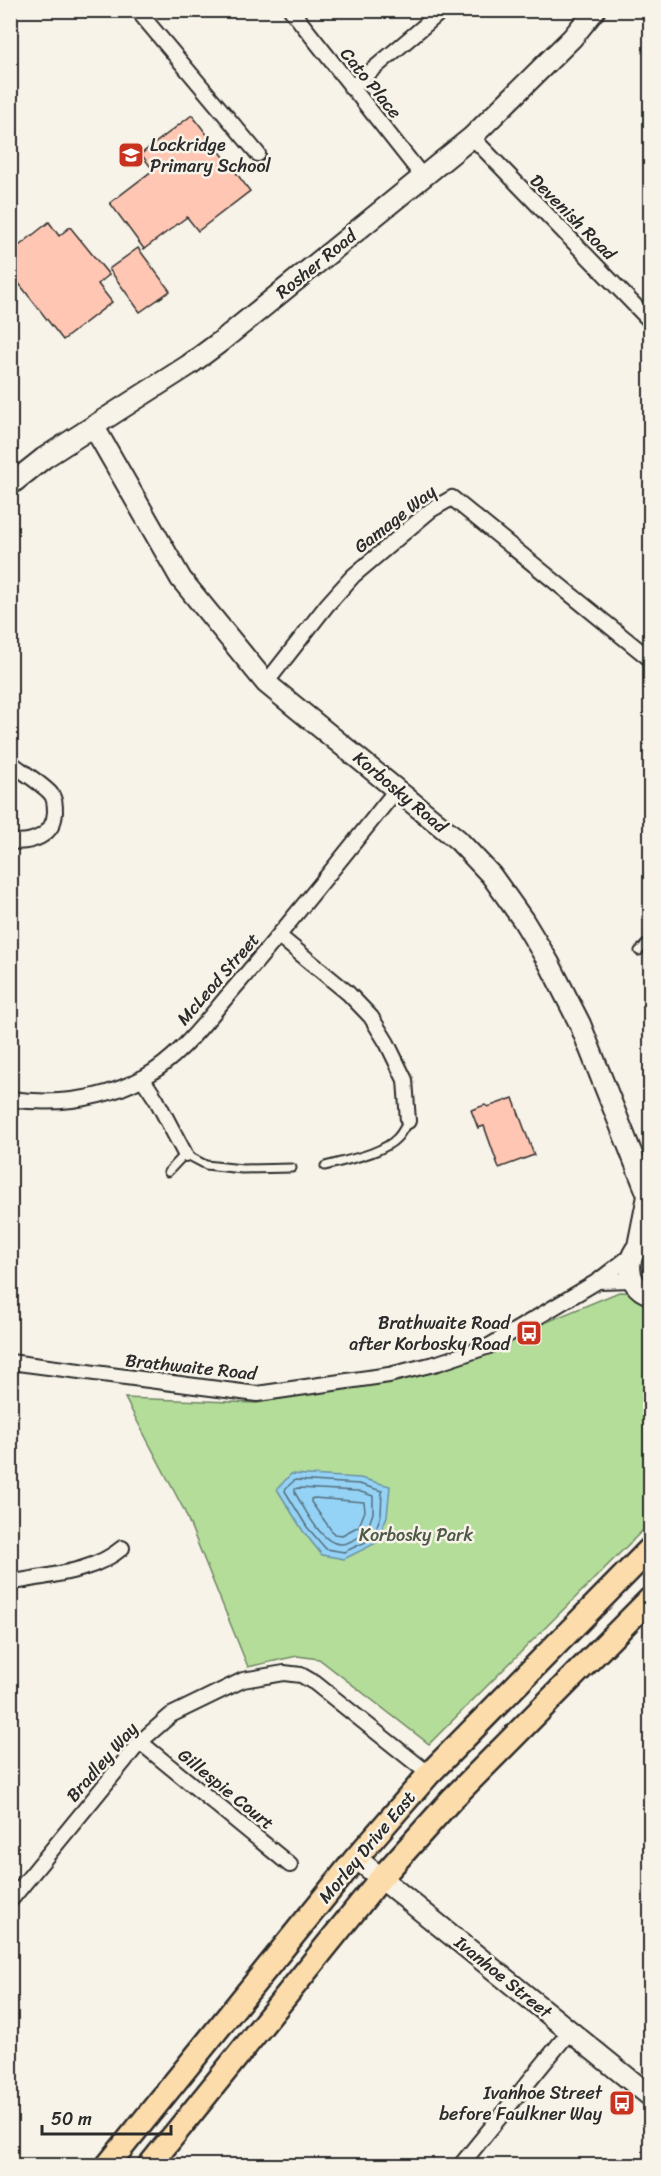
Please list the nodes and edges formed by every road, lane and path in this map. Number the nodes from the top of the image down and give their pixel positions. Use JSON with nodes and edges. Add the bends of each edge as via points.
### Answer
{"nodes":[{"id":1,"x":140,"y":10,"type":"edge"},
{"id":2,"x":291,"y":10,"type":"edge"},
{"id":3,"x":443,"y":10,"type":"edge"},
{"id":4,"x":595,"y":10,"type":"edge"},
{"id":5,"x":351,"y":88,"type":"junction"},
{"id":6,"x":472,"y":137,"type":"junction"},
{"id":7,"x":258,"y":154,"type":"dead end"},
{"id":8,"x":423,"y":177,"type":"junction"},
{"id":9,"x":651,"y":321,"type":"edge"},
{"id":10,"x":94,"y":427,"type":"junction"},
{"id":11,"x":10,"y":485,"type":"edge"},
{"id":12,"x":651,"y":659,"type":"edge"},
{"id":13,"x":266,"y":683,"type":"junction"},
{"id":14,"x":10,"y":762,"type":"edge"},
{"id":15,"x":398,"y":789,"type":"junction"},
{"id":16,"x":10,"y":841,"type":"edge"},
{"id":17,"x":279,"y":936,"type":"junction"},
{"id":18,"x":651,"y":940,"type":"edge"},
{"id":19,"x":639,"y":951,"type":"dead end"},
{"id":20,"x":142,"y":1078,"type":"junction"},
{"id":21,"x":10,"y":1099,"type":"edge"},
{"id":22,"x":408,"y":1121,"type":"joint"},
{"id":23,"x":185,"y":1154,"type":"junction"},
{"id":24,"x":325,"y":1166,"type":"dead end"},
{"id":25,"x":292,"y":1168,"type":"dead end"},
{"id":26,"x":168,"y":1172,"type":"dead end"},
{"id":27,"x":649,"y":1192,"type":"edge"},
{"id":28,"x":640,"y":1246,"type":"edge"},
{"id":29,"x":633,"y":1280,"type":"junction"},
{"id":30,"x":598,"y":1281,"type":"junction"},
{"id":31,"x":651,"y":1294,"type":"edge"},
{"id":32,"x":10,"y":1362,"type":"edge"},
{"id":33,"x":122,"y":1548,"type":"dead end"},
{"id":34,"x":651,"y":1549,"type":"edge"},
{"id":35,"x":10,"y":1583,"type":"edge"},
{"id":36,"x":648,"y":1606,"type":"edge"},
{"id":37,"x":140,"y":1742,"type":"junction"},
{"id":38,"x":429,"y":1774,"type":"junction"},
{"id":39,"x":356,"y":1858,"type":"junction"},
{"id":40,"x":290,"y":1864,"type":"dead end"},
{"id":41,"x":381,"y":1878,"type":"junction"},
{"id":42,"x":10,"y":1901,"type":"edge"},
{"id":43,"x":570,"y":2031,"type":"junction"},
{"id":44,"x":651,"y":2096,"type":"edge"},
{"id":45,"x":106,"y":2166,"type":"edge"},
{"id":46,"x":149,"y":2166,"type":"edge"},
{"id":47,"x":460,"y":2166,"type":"edge"}],
"edges":[{"from":1,"to":7,"type":"street"},
{"from":2,"to":5,"type":"street","name":"Cato Place"},
{"from":3,"to":5,"type":"street"},
{"from":4,"to":6,"type":"street","name":"Rosher Road","via":[[556,55]]},
{"from":5,"to":8,"type":"street","name":"Cato Place"},
{"from":6,"to":8,"type":"street","name":"Rosher Road"},
{"from":6,"to":9,"type":"street","name":"Devenish Road"},
{"from":8,"to":10,"type":"street","name":"Rosher Road","via":[[220,342]]},
{"from":10,"to":11,"type":"street","name":"Rosher Road"},
{"from":10,"to":13,"type":"street","name":"Korbosky Road","via":[[180,579]]},
{"from":12,"to":13,"type":"street","name":"Gamage Way","via":[[452,498],[431,510],[353,576]]},
{"from":13,"to":15,"type":"street","name":"Korbosky Road"},
{"from":14,"to":16,"type":"street","via":[[51,793],[55,816],[42,837]]},
{"from":15,"to":17,"type":"street","name":"McLeod Street"},
{"from":15,"to":27,"type":"street","name":"Korbosky Road","via":[[458,840],[491,875],[523,920],[580,1024]]},
{"from":17,"to":20,"type":"street","name":"McLeod Street","via":[[195,1034],[171,1058]]},
{"from":17,"to":22,"type":"street","via":[[371,1017],[405,1080]]},
{"from":18,"to":19,"type":"lane"},
{"from":20,"to":21,"type":"street","name":"McLeod Street","via":[[96,1096],[70,1101]]},
{"from":20,"to":23,"type":"street"},
{"from":22,"to":24,"type":"lane","via":[[397,1138],[381,1148]]},
{"from":23,"to":25,"type":"lane","via":[[206,1165]]},
{"from":23,"to":26,"type":"lane"},
{"from":27,"to":28,"type":"street","name":"Korbosky Road"},
{"from":28,"to":29,"type":"street","name":"Korbosky Road","via":[[630,1263]]},
{"from":28,"to":30,"type":"street","name":"Brathwaite Road"},
{"from":29,"to":30,"type":"street","name":"Brathwaite Road"},
{"from":29,"to":31,"type":"street"},
{"from":30,"to":32,"type":"street","name":"Brathwaite Road","via":[[489,1346],[438,1364],[257,1394]]},
{"from":33,"to":35,"type":"street","via":[[88,1567]]},
{"from":34,"to":38,"type":"main road","name":"Morley Drive East"},
{"from":36,"to":41,"type":"main road","name":"Morley Drive East","via":[[451,1800]]},
{"from":37,"to":38,"type":"street","name":"Bradley Way","via":[[171,1715],[243,1680],[284,1673],[301,1675],[315,1683]]},
{"from":37,"to":40,"type":"street","name":"Gillespie Court"},
{"from":37,"to":42,"type":"street","name":"Bradley Way"},
{"from":38,"to":39,"type":"main road","name":"Morley Drive East"},
{"from":39,"to":41,"type":"street","name":"Ivanhoe Street"},
{"from":39,"to":45,"type":"main road","name":"Morley Drive East"},
{"from":41,"to":43,"type":"street","name":"Ivanhoe Street"},
{"from":41,"to":46,"type":"main road","name":"Morley Drive East"},
{"from":43,"to":44,"type":"street","name":"Ivanhoe Street"},
{"from":43,"to":47,"type":"street"}]}
